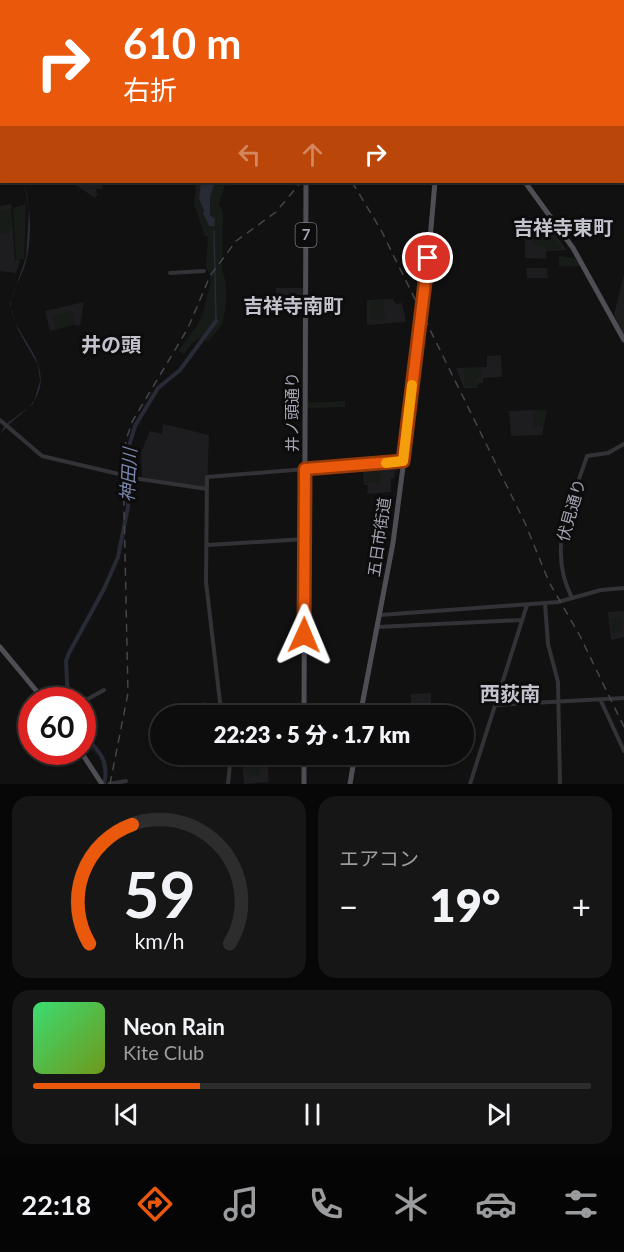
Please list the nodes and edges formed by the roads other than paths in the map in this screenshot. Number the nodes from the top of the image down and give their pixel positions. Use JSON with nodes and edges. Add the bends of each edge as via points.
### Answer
{"nodes":[{"id":1,"x":306,"y":183,"type":"edge"},
{"id":2,"x":435,"y":183,"type":"edge"},
{"id":3,"x":526,"y":183,"type":"edge"},
{"id":4,"x":204,"y":271,"type":"dead end"},
{"id":5,"x":170,"y":273,"type":"dead end"},
{"id":6,"x":624,"y":340,"type":"edge"},
{"id":7,"x":0,"y":420,"type":"edge"},
{"id":8,"x":624,"y":444,"type":"edge"},
{"id":9,"x":403,"y":461,"type":"junction"},
{"id":10,"x":305,"y":469,"type":"junction"},
{"id":11,"x":207,"y":489,"type":"junction"},
{"id":12,"x":305,"y":539,"type":"junction"},
{"id":13,"x":208,"y":545,"type":"junction"},
{"id":14,"x":624,"y":588,"type":"edge"},
{"id":15,"x":572,"y":598,"type":"junction"},
{"id":16,"x":545,"y":603,"type":"junction"},
{"id":17,"x":527,"y":604,"type":"junction"},
{"id":18,"x":380,"y":615,"type":"junction"},
{"id":19,"x":522,"y":620,"type":"junction"},
{"id":20,"x":377,"y":627,"type":"junction"},
{"id":21,"x":0,"y":647,"type":"edge"},
{"id":22,"x":33,"y":687,"type":"edge"},
{"id":23,"x":104,"y":690,"type":"dead end"},
{"id":24,"x":96,"y":694,"type":"edge"},
{"id":25,"x":624,"y":698,"type":"edge"},
{"id":26,"x":601,"y":701,"type":"junction"},
{"id":27,"x":558,"y":703,"type":"junction"},
{"id":28,"x":221,"y":705,"type":"edge"},
{"id":29,"x":304,"y":705,"type":"edge"},
{"id":30,"x":362,"y":705,"type":"edge"},
{"id":31,"x":495,"y":705,"type":"junction"},
{"id":32,"x":622,"y":741,"type":"edge"},
{"id":33,"x":624,"y":751,"type":"edge"},
{"id":34,"x":90,"y":765,"type":"edge"},
{"id":35,"x":230,"y":765,"type":"edge"},
{"id":36,"x":304,"y":765,"type":"edge"},
{"id":37,"x":353,"y":765,"type":"edge"},
{"id":38,"x":126,"y":781,"type":"dead end"},
{"id":39,"x":102,"y":784,"type":"edge"},
{"id":40,"x":109,"y":784,"type":"edge"},
{"id":41,"x":228,"y":784,"type":"edge"},
{"id":42,"x":303,"y":784,"type":"edge"},
{"id":43,"x":350,"y":784,"type":"edge"},
{"id":44,"x":470,"y":784,"type":"edge"},
{"id":45,"x":560,"y":784,"type":"edge"}],
"edges":[{"from":1,"to":10,"type":"main road","name":"井ノ頭通り","number":"7"},
{"from":2,"to":9,"type":"main road","name":"五日市街道","via":[[424,308]]},
{"from":3,"to":6,"type":"main road","via":[[573,248]]},
{"from":4,"to":5,"type":"street"},
{"from":7,"to":11,"type":"street","via":[[39,455],[140,479]]},
{"from":8,"to":15,"type":"street","name":"伏見通り","via":[[606,454],[587,456],[561,533],[559,566]]},
{"from":9,"to":10,"type":"street"},
{"from":9,"to":18,"type":"main road","name":"五日市街道"},
{"from":10,"to":11,"type":"street","via":[[207,477]]},
{"from":10,"to":12,"type":"main road","name":"井ノ頭通り","number":"7"},
{"from":11,"to":13,"type":"street"},
{"from":12,"to":13,"type":"street"},
{"from":12,"to":29,"type":"main road","name":"井ノ頭通り","number":"7"},
{"from":13,"to":28,"type":"street","via":[[206,583]]},
{"from":14,"to":15,"type":"street"},
{"from":15,"to":16,"type":"street"},
{"from":16,"to":17,"type":"street"},
{"from":16,"to":27,"type":"street"},
{"from":17,"to":18,"type":"street"},
{"from":17,"to":19,"type":"street"},
{"from":18,"to":20,"type":"main road","name":"五日市街道"},
{"from":19,"to":20,"type":"street"},
{"from":19,"to":31,"type":"street"},
{"from":20,"to":30,"type":"main road","name":"五日市街道"},
{"from":21,"to":22,"type":"main road"},
{"from":23,"to":24,"type":"street"},
{"from":25,"to":26,"type":"street"},
{"from":26,"to":27,"type":"street"},
{"from":26,"to":32,"type":"street"},
{"from":27,"to":31,"type":"street"},
{"from":27,"to":45,"type":"street"},
{"from":31,"to":44,"type":"street"},
{"from":32,"to":33,"type":"street"},
{"from":34,"to":39,"type":"main road"},
{"from":35,"to":41,"type":"street"},
{"from":36,"to":42,"type":"main road"},
{"from":37,"to":43,"type":"main road"},
{"from":38,"to":40,"type":"street"}]}
